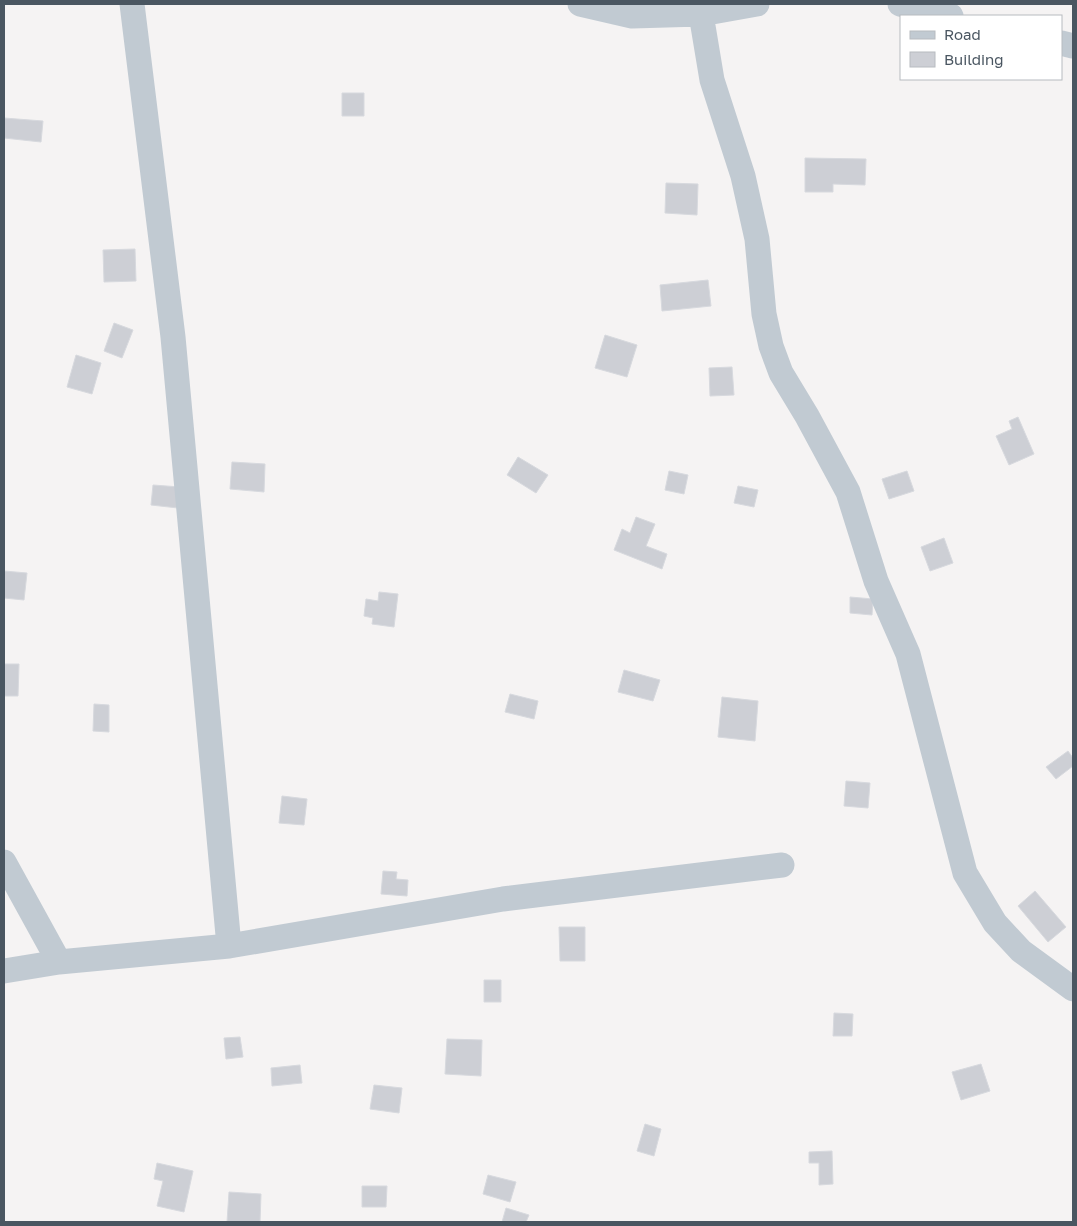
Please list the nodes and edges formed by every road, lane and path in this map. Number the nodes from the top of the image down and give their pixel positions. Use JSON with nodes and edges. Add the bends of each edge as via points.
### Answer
{"nodes":[{"id":1,"x":132,"y":4,"type":"edge"},
{"id":2,"x":580,"y":4,"type":"edge"},
{"id":3,"x":757,"y":4,"type":"edge"},
{"id":4,"x":900,"y":4,"type":"edge"},
{"id":5,"x":700,"y":14,"type":"junction"},
{"id":6,"x":947,"y":15,"type":"edge"},
{"id":7,"x":4,"y":862,"type":"edge"},
{"id":8,"x":782,"y":865,"type":"dead end"},
{"id":9,"x":229,"y":946,"type":"junction"},
{"id":10,"x":59,"y":962,"type":"junction"},
{"id":11,"x":4,"y":970,"type":"edge"},
{"id":12,"x":1073,"y":989,"type":"edge"}],
"edges":[{"from":1,"to":9,"type":"street","via":[[173,337]]},
{"from":2,"to":5,"type":"street","via":[[632,16]]},
{"from":3,"to":5,"type":"street"},
{"from":4,"to":6,"type":"street"},
{"from":5,"to":12,"type":"street","via":[[712,80],[743,176],[753,221],[771,346],[781,372],[848,492],[876,581],[908,654],[965,873],[995,923],[1021,951]]},
{"from":7,"to":10,"type":"street"},
{"from":8,"to":9,"type":"street","via":[[503,899]]},
{"from":9,"to":10,"type":"street"},
{"from":10,"to":11,"type":"street"}]}
